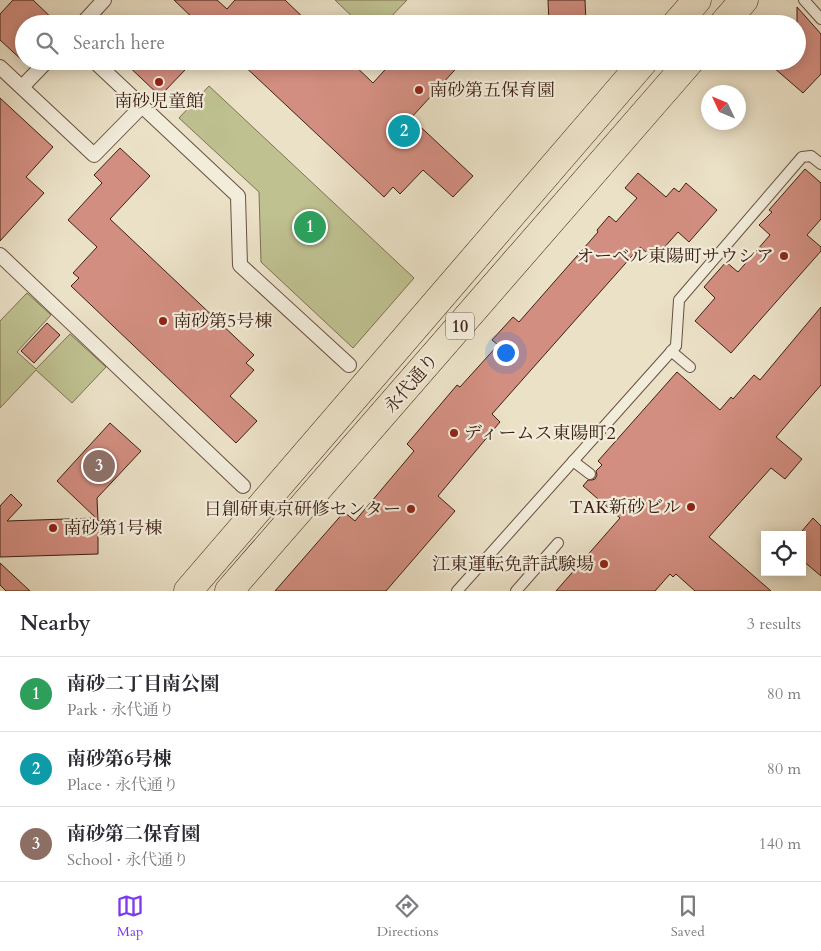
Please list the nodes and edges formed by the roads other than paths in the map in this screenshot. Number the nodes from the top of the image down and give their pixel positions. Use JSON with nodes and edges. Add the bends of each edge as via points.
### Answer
{"nodes":[{"id":1,"x":104,"y":0,"type":"edge"},
{"id":2,"x":697,"y":0,"type":"edge"},
{"id":3,"x":744,"y":0,"type":"edge"},
{"id":4,"x":804,"y":0,"type":"edge"},
{"id":5,"x":90,"y":15,"type":"edge"},
{"id":6,"x":684,"y":15,"type":"edge"},
{"id":7,"x":731,"y":15,"type":"edge"},
{"id":8,"x":821,"y":19,"type":"edge"},
{"id":9,"x":0,"y":67,"type":"edge"},
{"id":10,"x":38,"y":70,"type":"edge"},
{"id":11,"x":104,"y":70,"type":"edge"},
{"id":12,"x":636,"y":70,"type":"edge"},
{"id":13,"x":682,"y":70,"type":"edge"},
{"id":14,"x":22,"y":87,"type":"junction"},
{"id":15,"x":142,"y":106,"type":"junction"},
{"id":16,"x":821,"y":164,"type":"edge"},
{"id":17,"x":0,"y":255,"type":"edge"},
{"id":18,"x":671,"y":351,"type":"junction"},
{"id":19,"x":349,"y":365,"type":"dead end"},
{"id":20,"x":690,"y":367,"type":"dead end"},
{"id":21,"x":573,"y":461,"type":"junction"},
{"id":22,"x":590,"y":474,"type":"dead end"},
{"id":23,"x":244,"y":486,"type":"dead end"},
{"id":24,"x":558,"y":543,"type":"dead end"},
{"id":25,"x":188,"y":591,"type":"edge"},
{"id":26,"x":229,"y":591,"type":"edge"},
{"id":27,"x":457,"y":591,"type":"edge"},
{"id":28,"x":516,"y":591,"type":"edge"}],
"edges":[{"from":1,"to":5,"type":"street"},
{"from":2,"to":6,"type":"main road"},
{"from":3,"to":7,"type":"main road"},
{"from":4,"to":8,"type":"lane"},
{"from":9,"to":14,"type":"street"},
{"from":10,"to":14,"type":"street"},
{"from":11,"to":15,"type":"street"},
{"from":12,"to":25,"type":"main road","name":"永代通り","number":"10"},
{"from":13,"to":26,"type":"main road","name":"永代通り","number":"10"},
{"from":14,"to":15,"type":"street","via":[[94,155]]},
{"from":15,"to":19,"type":"street","via":[[238,196],[240,264]]},
{"from":16,"to":18,"type":"lane","via":[[812,156],[802,158],[679,300],[676,346]]},
{"from":17,"to":23,"type":"street"},
{"from":18,"to":20,"type":"lane"},
{"from":18,"to":21,"type":"lane"},
{"from":21,"to":22,"type":"lane"},
{"from":21,"to":27,"type":"lane"},
{"from":24,"to":28,"type":"lane"}]}
